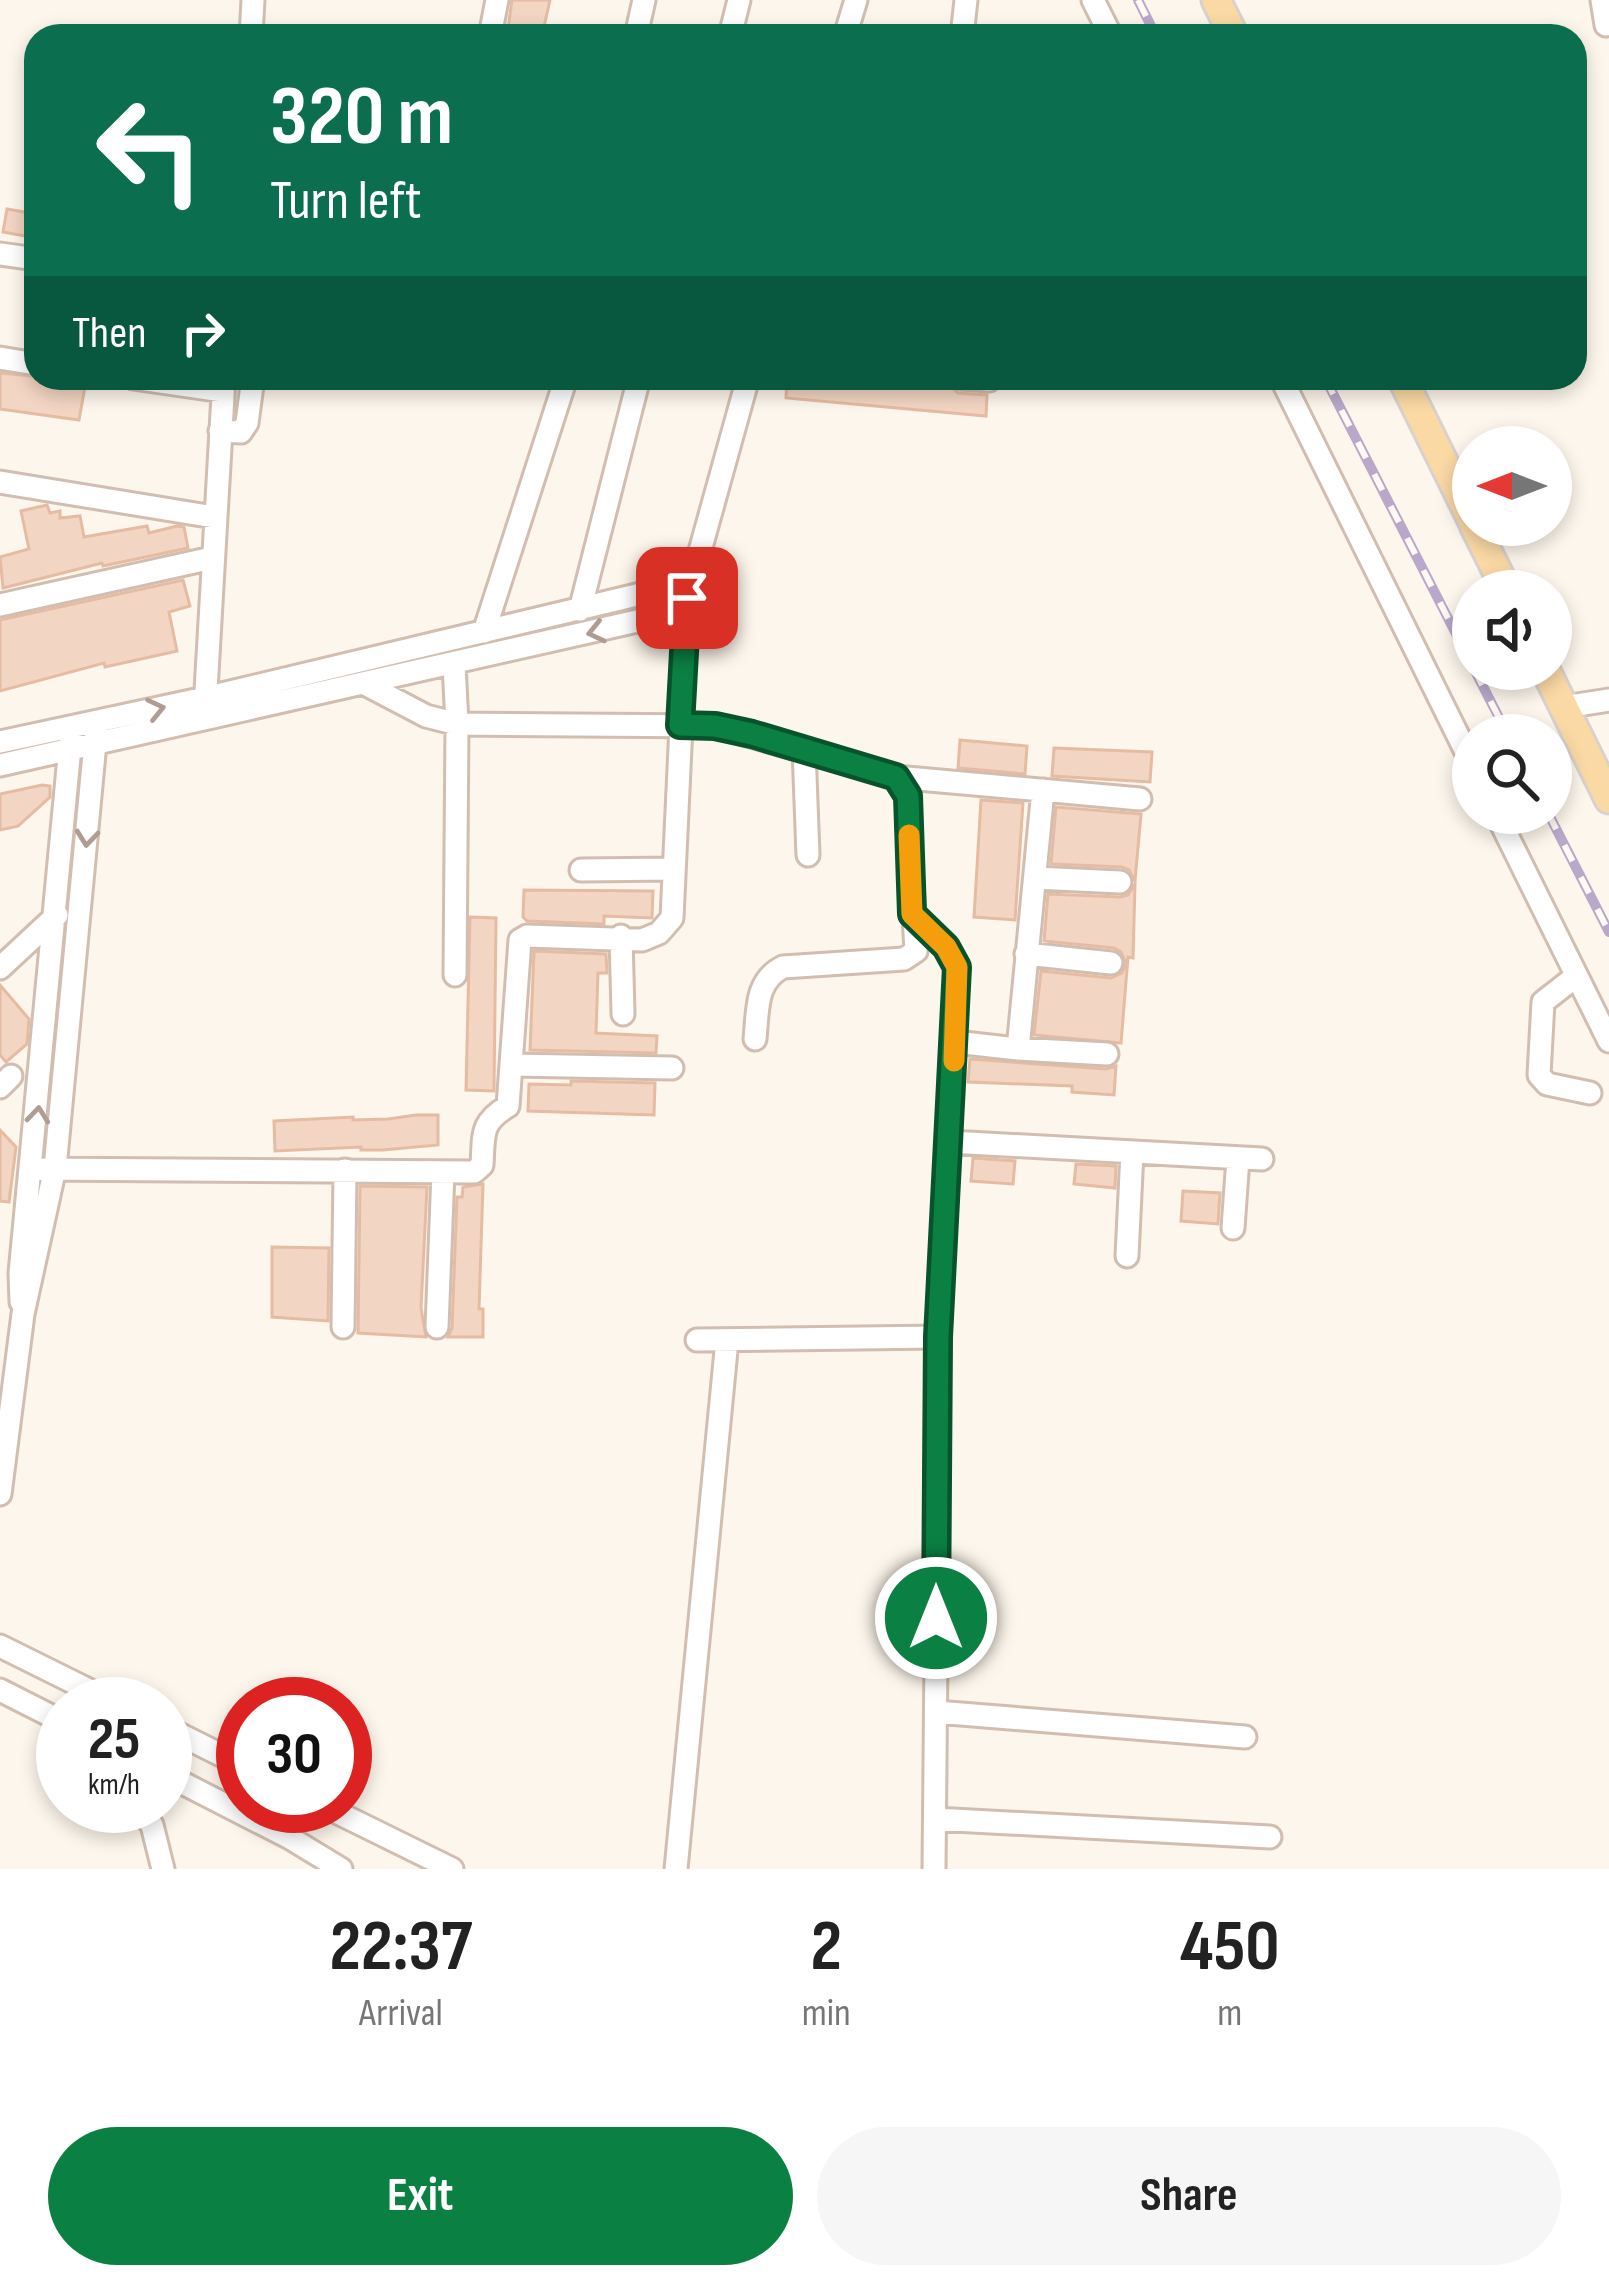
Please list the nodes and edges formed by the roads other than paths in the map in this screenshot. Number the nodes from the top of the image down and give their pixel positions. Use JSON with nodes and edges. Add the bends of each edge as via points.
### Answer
{"nodes":[{"id":1,"x":1602,"y":0,"type":"edge"},
{"id":2,"x":1608,"y":29,"type":"edge"},
{"id":3,"x":223,"y":390,"type":"edge"},
{"id":4,"x":252,"y":390,"type":"edge"},
{"id":5,"x":562,"y":390,"type":"edge"},
{"id":6,"x":636,"y":390,"type":"edge"},
{"id":7,"x":745,"y":390,"type":"edge"},
{"id":8,"x":1287,"y":390,"type":"edge"},
{"id":9,"x":1408,"y":390,"type":"edge"},
{"id":10,"x":220,"y":431,"type":"junction"},
{"id":11,"x":1452,"y":479,"type":"edge"},
{"id":12,"x":0,"y":482,"type":"edge"},
{"id":13,"x":214,"y":517,"type":"junction"},
{"id":14,"x":212,"y":558,"type":"junction"},
{"id":15,"x":689,"y":590,"type":"junction"},
{"id":16,"x":0,"y":605,"type":"edge"},
{"id":17,"x":580,"y":610,"type":"junction"},
{"id":18,"x":484,"y":632,"type":"junction"},
{"id":19,"x":454,"y":664,"type":"junction"},
{"id":20,"x":365,"y":684,"type":"junction"},
{"id":21,"x":1556,"y":690,"type":"edge"},
{"id":22,"x":1609,"y":700,"type":"edge"},
{"id":23,"x":1564,"y":707,"type":"junction"},
{"id":24,"x":205,"y":709,"type":"junction"},
{"id":25,"x":458,"y":724,"type":"junction"},
{"id":26,"x":1452,"y":724,"type":"edge"},
{"id":27,"x":680,"y":725,"type":"junction"},
{"id":28,"x":97,"y":732,"type":"junction"},
{"id":29,"x":71,"y":737,"type":"junction"},
{"id":30,"x":0,"y":742,"type":"edge"},
{"id":31,"x":804,"y":748,"type":"junction"},
{"id":32,"x":0,"y":765,"type":"edge"},
{"id":33,"x":896,"y":777,"type":"junction"},
{"id":34,"x":1043,"y":790,"type":"junction"},
{"id":35,"x":1140,"y":799,"type":"dead end"},
{"id":36,"x":1609,"y":799,"type":"edge"},
{"id":37,"x":1506,"y":834,"type":"edge"},
{"id":38,"x":808,"y":855,"type":"dead end"},
{"id":39,"x":674,"y":869,"type":"junction"},
{"id":40,"x":580,"y":870,"type":"dead end"},
{"id":41,"x":1035,"y":878,"type":"junction"},
{"id":42,"x":1120,"y":882,"type":"dead end"},
{"id":43,"x":82,"y":896,"type":"junction"},
{"id":44,"x":912,"y":914,"type":"junction"},
{"id":45,"x":55,"y":917,"type":"junction"},
{"id":46,"x":621,"y":936,"type":"junction"},
{"id":47,"x":1026,"y":954,"type":"junction"},
{"id":48,"x":1111,"y":963,"type":"dead end"},
{"id":49,"x":0,"y":968,"type":"edge"},
{"id":50,"x":455,"y":975,"type":"dead end"},
{"id":51,"x":1575,"y":977,"type":"junction"},
{"id":52,"x":623,"y":1014,"type":"dead end"},
{"id":53,"x":755,"y":1039,"type":"dead end"},
{"id":54,"x":1609,"y":1041,"type":"edge"},
{"id":55,"x":956,"y":1042,"type":"junction"},
{"id":56,"x":1018,"y":1049,"type":"junction"},
{"id":57,"x":1107,"y":1054,"type":"dead end"},
{"id":58,"x":513,"y":1065,"type":"junction"},
{"id":59,"x":672,"y":1068,"type":"dead end"},
{"id":60,"x":1590,"y":1093,"type":"dead end"},
{"id":61,"x":950,"y":1142,"type":"junction"},
{"id":62,"x":1132,"y":1152,"type":"junction"},
{"id":63,"x":1238,"y":1158,"type":"junction"},
{"id":64,"x":1262,"y":1160,"type":"dead end"},
{"id":65,"x":44,"y":1169,"type":"junction"},
{"id":66,"x":345,"y":1170,"type":"junction"},
{"id":67,"x":443,"y":1172,"type":"junction"},
{"id":68,"x":1233,"y":1228,"type":"dead end"},
{"id":69,"x":1127,"y":1256,"type":"dead end"},
{"id":70,"x":344,"y":1327,"type":"dead end"},
{"id":71,"x":437,"y":1328,"type":"dead end"},
{"id":72,"x":938,"y":1337,"type":"junction"},
{"id":73,"x":697,"y":1340,"type":"dead end"},
{"id":74,"x":727,"y":1340,"type":"junction"},
{"id":75,"x":0,"y":1494,"type":"edge"},
{"id":76,"x":0,"y":1646,"type":"edge"},
{"id":77,"x":63,"y":1677,"type":"edge"},
{"id":78,"x":0,"y":1690,"type":"edge"},
{"id":79,"x":36,"y":1710,"type":"edge"},
{"id":80,"x":935,"y":1712,"type":"junction"},
{"id":81,"x":1245,"y":1737,"type":"dead end"},
{"id":82,"x":192,"y":1788,"type":"edge"},
{"id":83,"x":935,"y":1819,"type":"junction"},
{"id":84,"x":372,"y":1829,"type":"edge"},
{"id":85,"x":154,"y":1833,"type":"edge"},
{"id":86,"x":1270,"y":1837,"type":"dead end"},
{"id":87,"x":163,"y":1869,"type":"edge"},
{"id":88,"x":341,"y":1869,"type":"edge"},
{"id":89,"x":452,"y":1869,"type":"edge"},
{"id":90,"x":676,"y":1869,"type":"edge"},
{"id":91,"x":934,"y":1869,"type":"edge"}],
"edges":[{"from":1,"to":2,"type":"street"},
{"from":3,"to":10,"type":"street"},
{"from":4,"to":10,"type":"street","via":[[242,433]]},
{"from":5,"to":18,"type":"street"},
{"from":6,"to":17,"type":"street"},
{"from":7,"to":15,"type":"street"},
{"from":8,"to":26,"type":"street"},
{"from":9,"to":11,"type":"main road"},
{"from":10,"to":13,"type":"street"},
{"from":12,"to":13,"type":"street"},
{"from":13,"to":14,"type":"street"},
{"from":14,"to":16,"type":"street"},
{"from":14,"to":24,"type":"street"},
{"from":15,"to":17,"type":"street"},
{"from":15,"to":19,"type":"street","one_way":true,"via":[[676,612],[656,619]]},
{"from":15,"to":27,"type":"street"},
{"from":17,"to":18,"type":"street"},
{"from":18,"to":24,"type":"street"},
{"from":19,"to":20,"type":"street"},
{"from":19,"to":25,"type":"street"},
{"from":20,"to":24,"type":"street"},
{"from":20,"to":25,"type":"street"},
{"from":21,"to":23,"type":"main road"},
{"from":22,"to":23,"type":"street"},
{"from":23,"to":36,"type":"main road"},
{"from":24,"to":28,"type":"street"},
{"from":25,"to":27,"type":"street"},
{"from":25,"to":50,"type":"street"},
{"from":27,"to":31,"type":"street"},
{"from":27,"to":39,"type":"street"},
{"from":28,"to":29,"type":"street"},
{"from":28,"to":43,"type":"street","one_way":true},
{"from":29,"to":30,"type":"street"},
{"from":29,"to":32,"type":"street"},
{"from":29,"to":45,"type":"street"},
{"from":31,"to":33,"type":"street"},
{"from":31,"to":38,"type":"street"},
{"from":33,"to":34,"type":"street"},
{"from":33,"to":44,"type":"street","via":[[908,796]]},
{"from":34,"to":35,"type":"street"},
{"from":34,"to":41,"type":"street"},
{"from":37,"to":51,"type":"street"},
{"from":39,"to":40,"type":"street"},
{"from":39,"to":46,"type":"street","via":[[672,919],[642,940]]},
{"from":41,"to":42,"type":"street"},
{"from":41,"to":47,"type":"street"},
{"from":43,"to":45,"type":"street"},
{"from":43,"to":65,"type":"street"},
{"from":44,"to":53,"type":"street","via":[[916,951],[904,959],[783,967],[768,975]]},
{"from":44,"to":55,"type":"street","via":[[957,967]]},
{"from":45,"to":49,"type":"street"},
{"from":65,"to":45,"type":"street","one_way":true},
{"from":46,"to":52,"type":"street"},
{"from":46,"to":58,"type":"street","via":[[520,940]]},
{"from":47,"to":48,"type":"street"},
{"from":47,"to":56,"type":"street"},
{"from":51,"to":54,"type":"street"},
{"from":51,"to":60,"type":"street","via":[[1544,1002],[1539,1075]]},
{"from":55,"to":56,"type":"street"},
{"from":55,"to":61,"type":"street"},
{"from":56,"to":57,"type":"street"},
{"from":58,"to":59,"type":"street"},
{"from":58,"to":67,"type":"street","via":[[508,1106],[489,1117],[484,1132],[482,1165]]},
{"from":61,"to":62,"type":"street"},
{"from":61,"to":72,"type":"street"},
{"from":62,"to":63,"type":"street"},
{"from":62,"to":69,"type":"street"},
{"from":63,"to":64,"type":"street"},
{"from":63,"to":68,"type":"street"},
{"from":65,"to":66,"type":"street"},
{"from":65,"to":75,"type":"street","via":[[20,1273],[23,1314]]},
{"from":66,"to":67,"type":"street"},
{"from":66,"to":70,"type":"street"},
{"from":67,"to":71,"type":"street"},
{"from":72,"to":74,"type":"street"},
{"from":72,"to":80,"type":"street"},
{"from":73,"to":74,"type":"street"},
{"from":74,"to":90,"type":"street"},
{"from":76,"to":77,"type":"street"},
{"from":78,"to":79,"type":"street"},
{"from":80,"to":81,"type":"street"},
{"from":80,"to":83,"type":"street"},
{"from":82,"to":88,"type":"street"},
{"from":83,"to":86,"type":"street"},
{"from":83,"to":91,"type":"street"},
{"from":84,"to":89,"type":"street"},
{"from":85,"to":87,"type":"street"}]}
